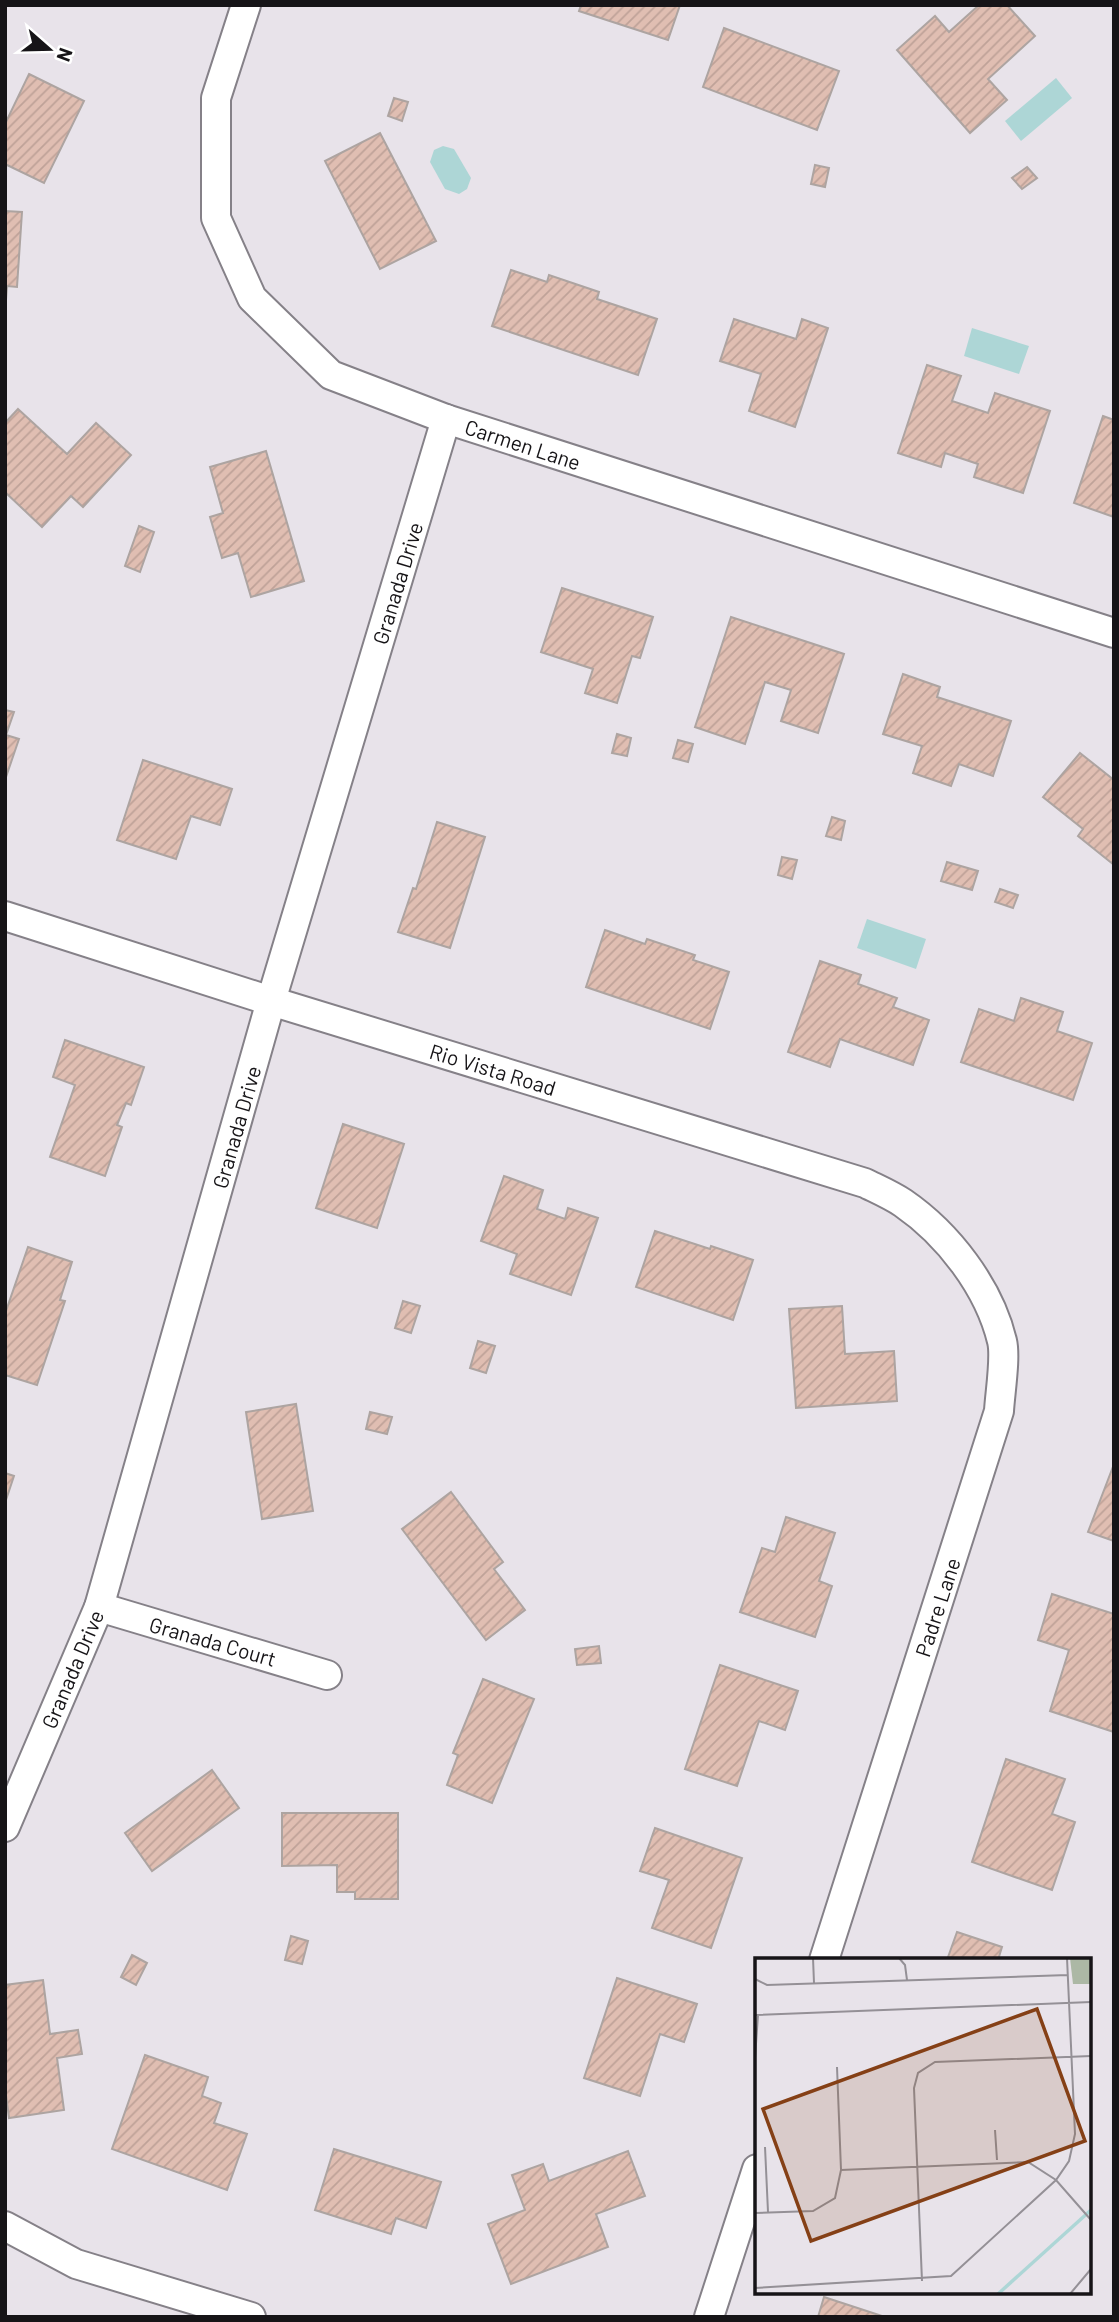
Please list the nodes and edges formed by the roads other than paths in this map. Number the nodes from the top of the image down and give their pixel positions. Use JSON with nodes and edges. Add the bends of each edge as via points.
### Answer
{"nodes":[{"id":1,"x":246,"y":5,"type":"edge"},
{"id":2,"x":446,"y":419,"type":"junction"},
{"id":3,"x":1114,"y":633,"type":"edge"},
{"id":4,"x":5,"y":916,"type":"edge"},
{"id":5,"x":271,"y":1001,"type":"junction"},
{"id":6,"x":959,"y":1257,"type":"joint"},
{"id":7,"x":99,"y":1607,"type":"junction"},
{"id":8,"x":327,"y":1675,"type":"dead end"},
{"id":9,"x":5,"y":1827,"type":"edge"},
{"id":10,"x":825,"y":1958,"type":"edge"},
{"id":11,"x":755,"y":2175,"type":"edge"},
{"id":12,"x":5,"y":2226,"type":"edge"},
{"id":13,"x":251,"y":2317,"type":"edge"},
{"id":14,"x":709,"y":2317,"type":"edge"}],
"edges":[{"from":1,"to":2,"type":"street","name":"Carmen Lane","via":[[216,98],[216,218],[252,298],[331,375]]},
{"from":2,"to":3,"type":"street","name":"Carmen Lane"},
{"from":2,"to":5,"type":"street","name":"Granada Drive"},
{"from":4,"to":5,"type":"street","name":"Rio Vista Road"},
{"from":5,"to":6,"type":"street","name":"Rio Vista Road","via":[[865,1183],[928,1223]]},
{"from":5,"to":7,"type":"street","name":"Granada Drive"},
{"from":6,"to":10,"type":"street","name":"Padre Lane","via":[[986,1299],[1003,1343],[999,1411]]},
{"from":7,"to":8,"type":"street","name":"Granada Court"},
{"from":7,"to":9,"type":"street","name":"Granada Drive"},
{"from":11,"to":14,"type":"street"},
{"from":12,"to":13,"type":"street","via":[[76,2264]]}]}
